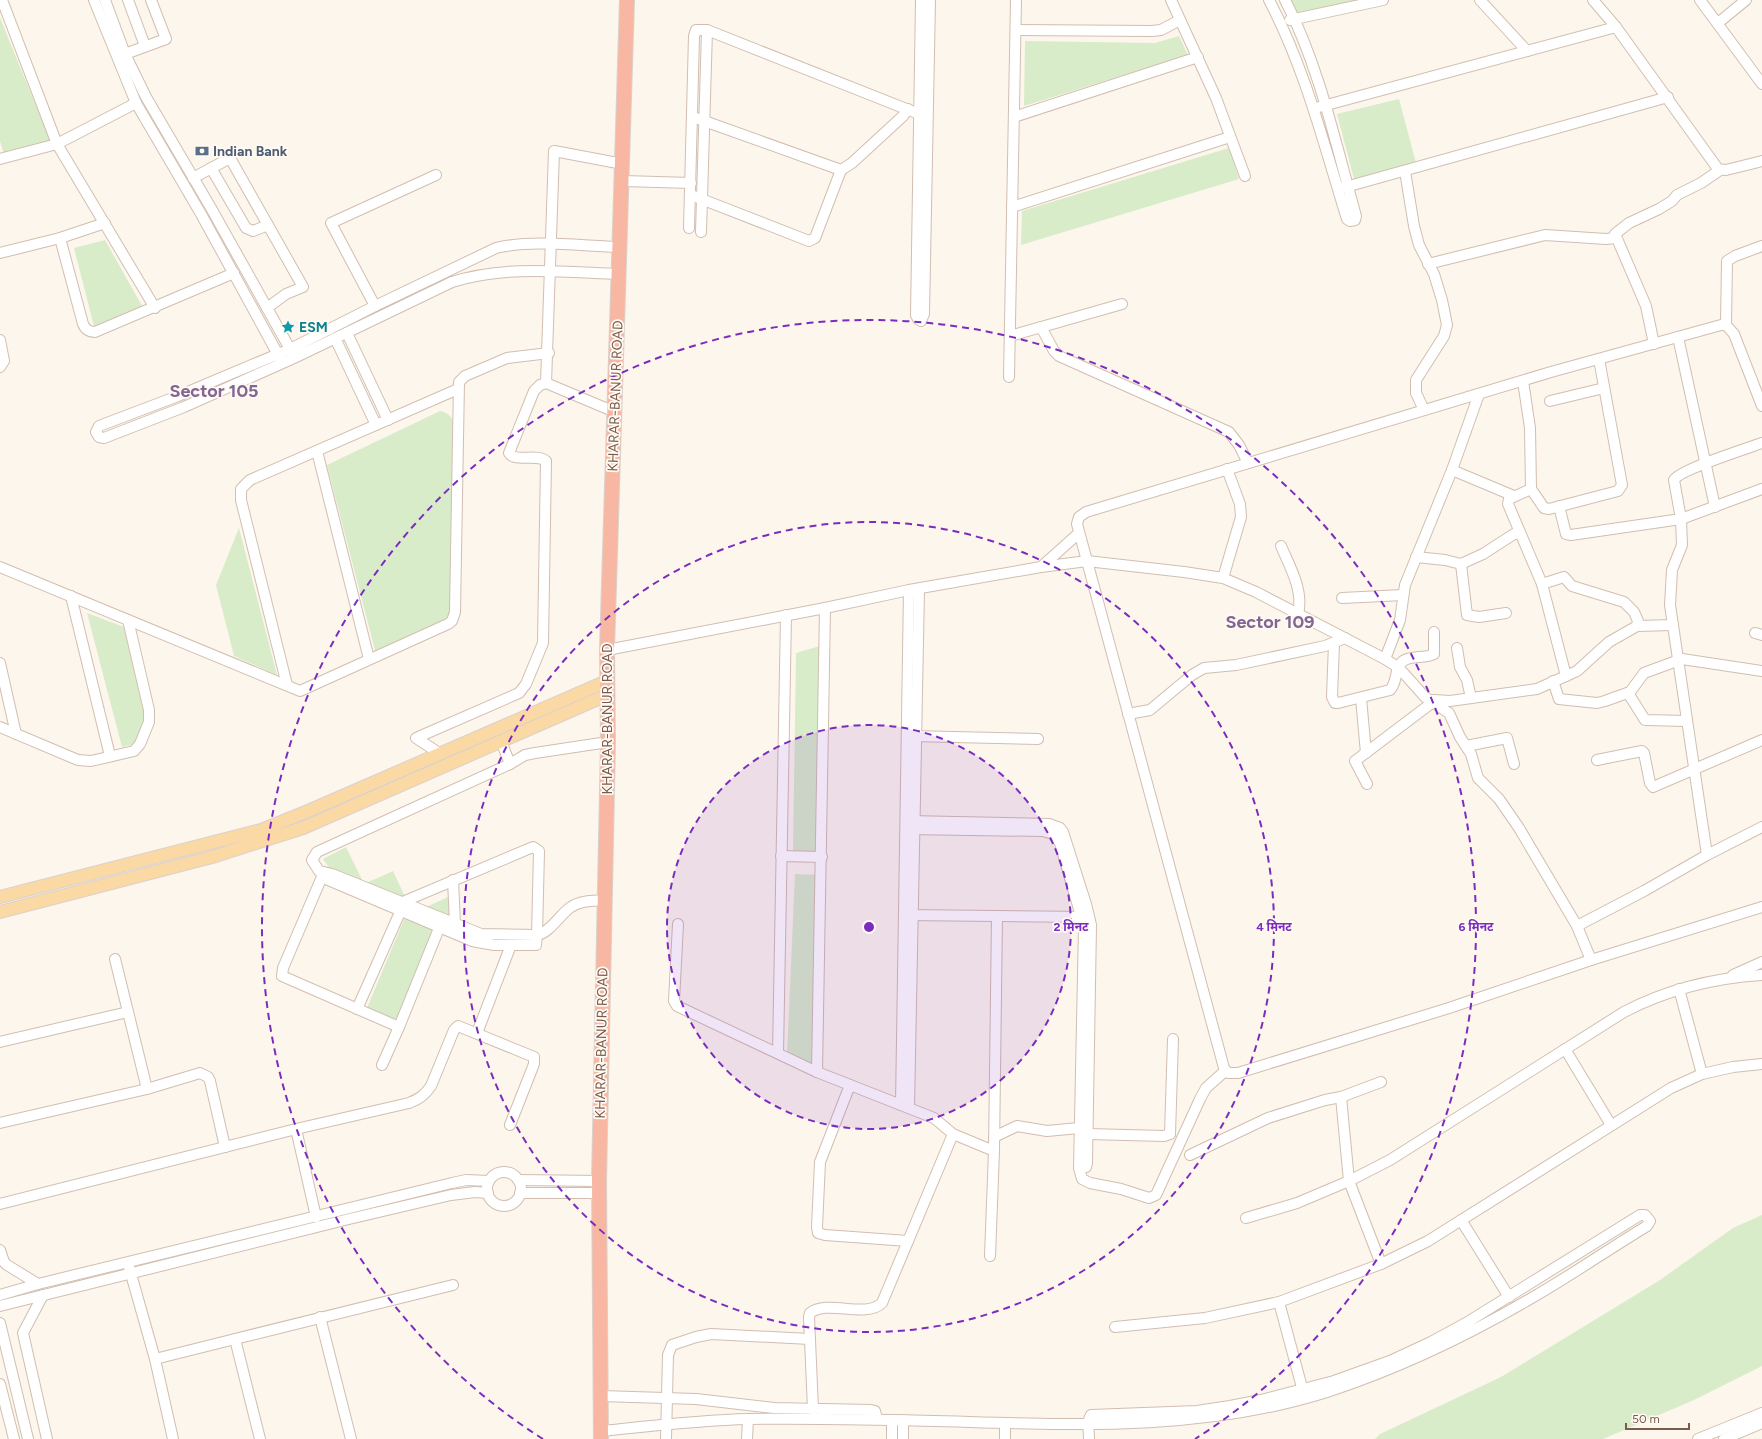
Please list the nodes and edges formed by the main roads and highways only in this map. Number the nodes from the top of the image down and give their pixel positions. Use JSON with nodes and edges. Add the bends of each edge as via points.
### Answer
{"nodes":[{"id":1,"x":627,"y":0,"type":"edge"},
{"id":2,"x":607,"y":688,"type":"junction"},
{"id":3,"x":0,"y":897,"type":"edge"},
{"id":4,"x":0,"y":912,"type":"edge"},
{"id":5,"x":601,"y":1435,"type":"edge"}],
"edges":[{"from":1,"to":2,"type":"highway","name":"KHARAR-BANUR ROAD"},
{"from":2,"to":3,"type":"main road","via":[[439,753],[261,830]]},
{"from":2,"to":4,"type":"main road","via":[[501,741],[303,828],[212,857]]},
{"from":2,"to":5,"type":"highway","name":"KHARAR-BANUR ROAD","via":[[599,1187]]}]}
